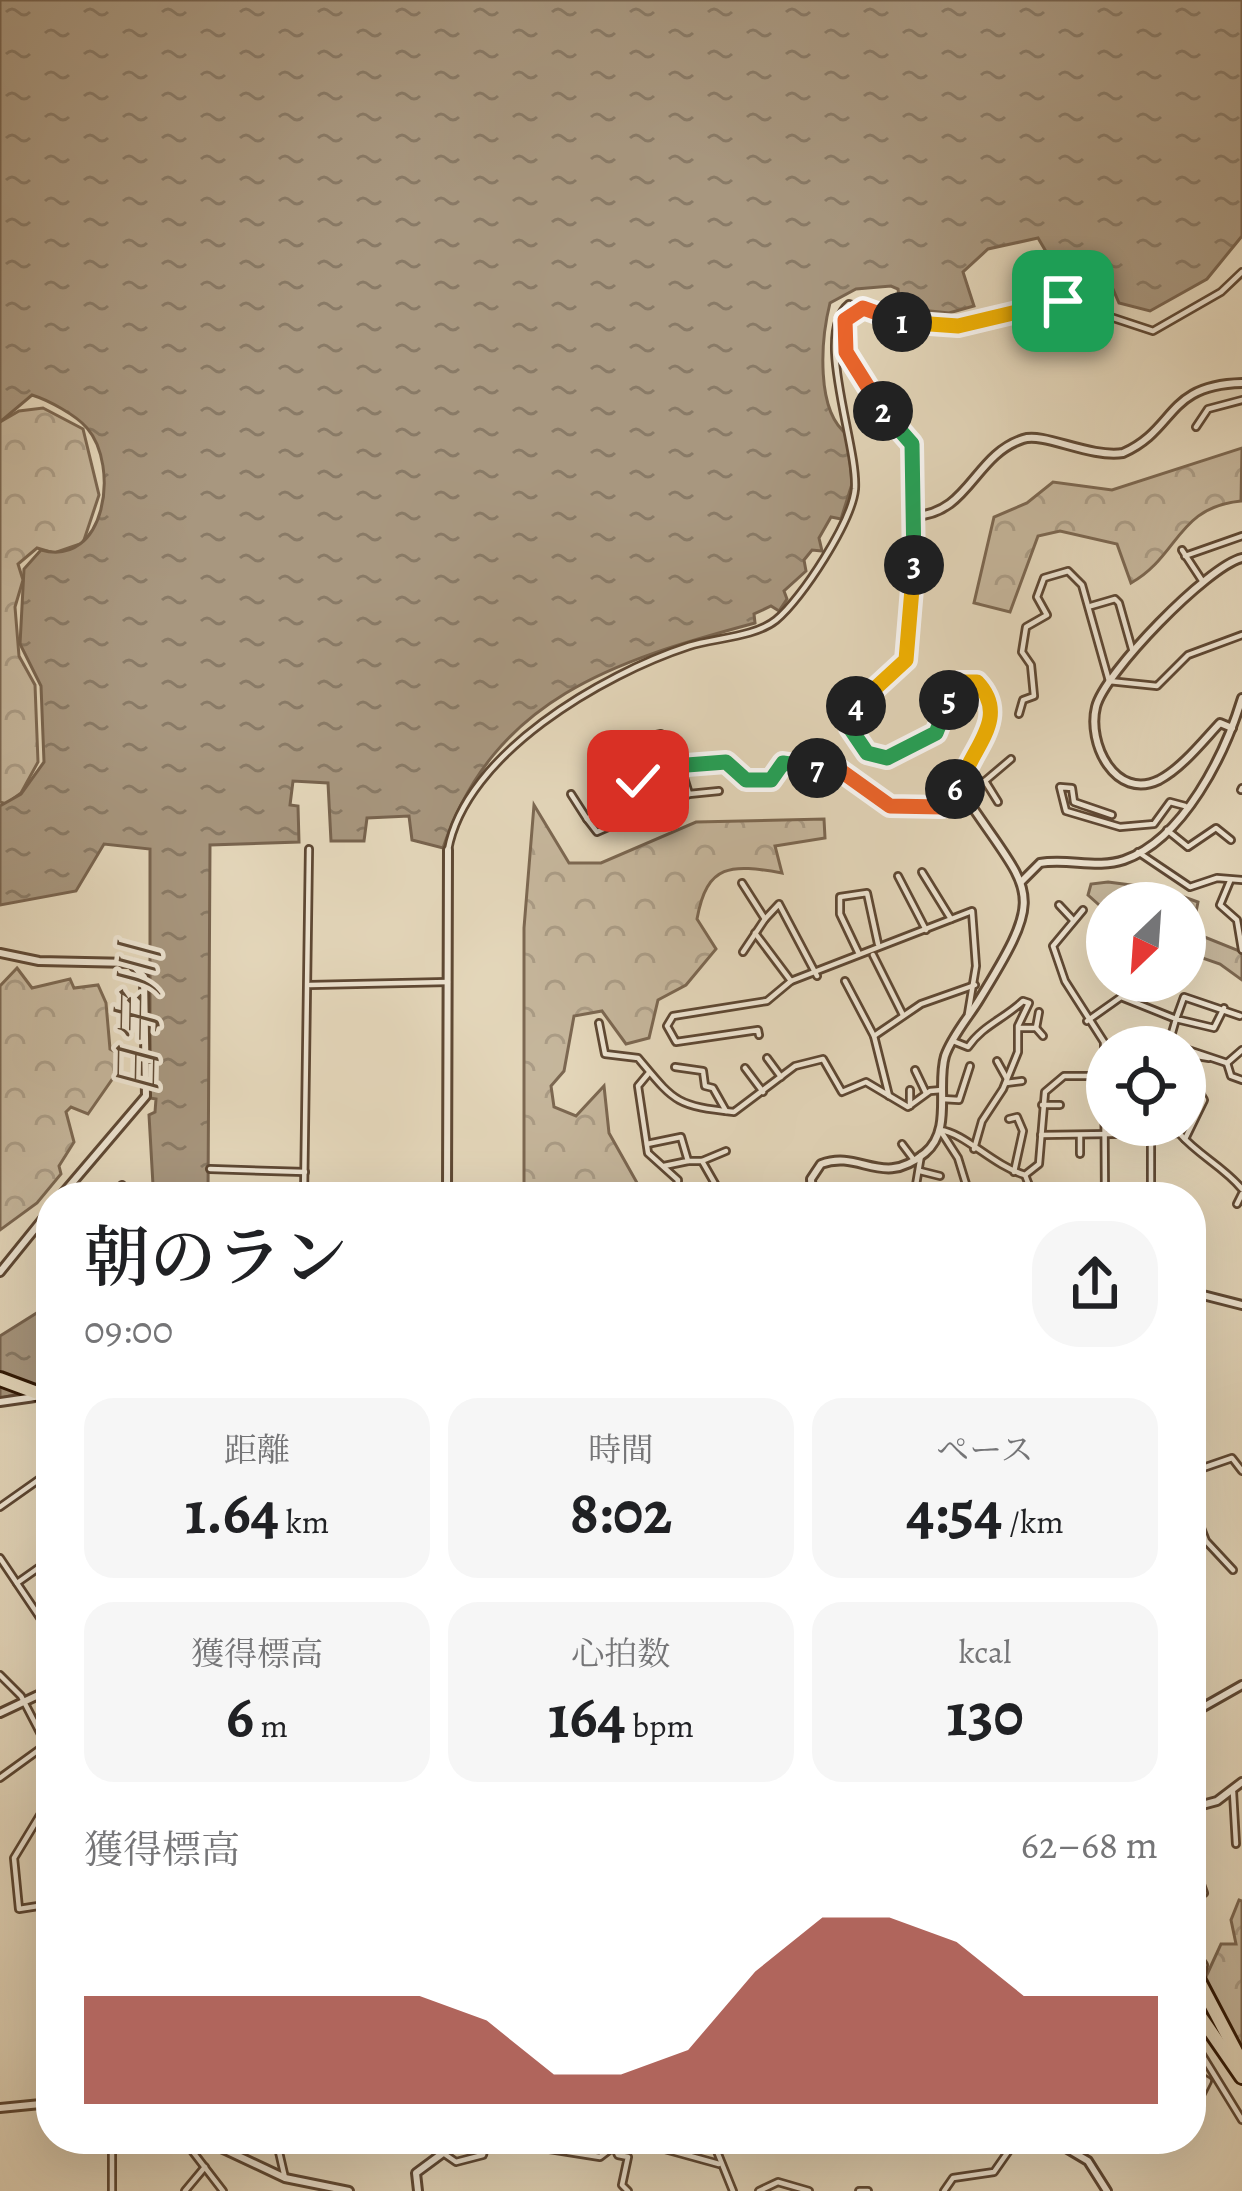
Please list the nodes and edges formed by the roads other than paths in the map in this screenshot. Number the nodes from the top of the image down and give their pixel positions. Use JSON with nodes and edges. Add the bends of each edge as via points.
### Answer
{"nodes":[{"id":1,"x":1242,"y":272,"type":"edge"},
{"id":2,"x":863,"y":308,"type":"junction"},
{"id":3,"x":1242,"y":383,"type":"edge"},
{"id":4,"x":1242,"y":400,"type":"edge"},
{"id":5,"x":1196,"y":427,"type":"dead end"},
{"id":6,"x":914,"y":516,"type":"junction"},
{"id":7,"x":1242,"y":536,"type":"edge"},
{"id":8,"x":1242,"y":558,"type":"edge"},
{"id":9,"x":1203,"y":582,"type":"junction"},
{"id":10,"x":1089,"y":607,"type":"junction"},
{"id":11,"x":1242,"y":638,"type":"edge"},
{"id":12,"x":1133,"y":654,"type":"junction"},
{"id":13,"x":1109,"y":680,"type":"junction"},
{"id":14,"x":1242,"y":698,"type":"edge"},
{"id":15,"x":1240,"y":713,"type":"edge"},
{"id":16,"x":1019,"y":714,"type":"dead end"},
{"id":17,"x":1232,"y":728,"type":"junction"},
{"id":18,"x":661,"y":734,"type":"dead end"},
{"id":19,"x":1011,"y":759,"type":"dead end"},
{"id":20,"x":690,"y":763,"type":"junction"},
{"id":21,"x":674,"y":766,"type":"junction"},
{"id":22,"x":985,"y":781,"type":"junction"},
{"id":23,"x":961,"y":790,"type":"junction"},
{"id":24,"x":719,"y":791,"type":"dead end"},
{"id":25,"x":571,"y":794,"type":"dead end"},
{"id":26,"x":689,"y":794,"type":"junction"},
{"id":27,"x":998,"y":802,"type":"dead end"},
{"id":28,"x":1186,"y":806,"type":"junction"},
{"id":29,"x":655,"y":813,"type":"dead end"},
{"id":30,"x":1112,"y":815,"type":"dead end"},
{"id":31,"x":587,"y":820,"type":"junction"},
{"id":32,"x":613,"y":825,"type":"dead end"},
{"id":33,"x":1167,"y":830,"type":"junction"},
{"id":34,"x":1231,"y":841,"type":"dead end"},
{"id":35,"x":309,"y":849,"type":"dead end"},
{"id":36,"x":448,"y":850,"type":"joint"},
{"id":37,"x":1138,"y":853,"type":"junction"},
{"id":38,"x":922,"y":872,"type":"dead end"},
{"id":39,"x":898,"y":876,"type":"dead end"},
{"id":40,"x":1242,"y":880,"type":"edge"},
{"id":41,"x":1021,"y":881,"type":"junction"},
{"id":42,"x":1230,"y":881,"type":"junction"},
{"id":43,"x":742,"y":883,"type":"dead end"},
{"id":44,"x":1059,"y":905,"type":"dead end"},
{"id":45,"x":1083,"y":910,"type":"dead end"},
{"id":46,"x":765,"y":919,"type":"junction"},
{"id":47,"x":951,"y":920,"type":"junction"},
{"id":48,"x":1073,"y":920,"type":"junction"},
{"id":49,"x":926,"y":930,"type":"junction"},
{"id":50,"x":754,"y":932,"type":"junction"},
{"id":51,"x":878,"y":944,"type":"junction"},
{"id":52,"x":1242,"y":950,"type":"edge"},
{"id":53,"x":742,"y":952,"type":"dead end"},
{"id":54,"x":0,"y":953,"type":"edge"},
{"id":55,"x":859,"y":954,"type":"junction"},
{"id":56,"x":873,"y":955,"type":"dead end"},
{"id":57,"x":817,"y":976,"type":"junction"},
{"id":58,"x":791,"y":981,"type":"junction"},
{"id":59,"x":448,"y":982,"type":"junction"},
{"id":60,"x":845,"y":982,"type":"dead end"},
{"id":61,"x":307,"y":985,"type":"junction"},
{"id":62,"x":975,"y":986,"type":"junction"},
{"id":63,"x":1224,"y":1008,"type":"junction"},
{"id":64,"x":1040,"y":1012,"type":"dead end"},
{"id":65,"x":903,"y":1015,"type":"junction"},
{"id":66,"x":1240,"y":1016,"type":"edge"},
{"id":67,"x":968,"y":1017,"type":"junction"},
{"id":68,"x":1176,"y":1019,"type":"junction"},
{"id":69,"x":1086,"y":1020,"type":"junction"},
{"id":70,"x":599,"y":1023,"type":"dead end"},
{"id":71,"x":1091,"y":1026,"type":"edge"},
{"id":72,"x":1174,"y":1026,"type":"edge"},
{"id":73,"x":1019,"y":1028,"type":"junction"},
{"id":74,"x":1036,"y":1028,"type":"junction"},
{"id":75,"x":759,"y":1035,"type":"dead end"},
{"id":76,"x":874,"y":1036,"type":"junction"},
{"id":77,"x":1043,"y":1036,"type":"dead end"},
{"id":78,"x":953,"y":1041,"type":"junction"},
{"id":79,"x":1242,"y":1050,"type":"edge"},
{"id":80,"x":1206,"y":1057,"type":"edge"},
{"id":81,"x":767,"y":1058,"type":"dead end"},
{"id":82,"x":997,"y":1061,"type":"dead end"},
{"id":83,"x":1227,"y":1063,"type":"junction"},
{"id":84,"x":970,"y":1066,"type":"dead end"},
{"id":85,"x":675,"y":1067,"type":"dead end"},
{"id":86,"x":745,"y":1068,"type":"dead end"},
{"id":87,"x":914,"y":1070,"type":"dead end"},
{"id":88,"x":649,"y":1073,"type":"junction"},
{"id":89,"x":1086,"y":1076,"type":"edge"},
{"id":90,"x":781,"y":1077,"type":"junction"},
{"id":91,"x":1242,"y":1079,"type":"edge"},
{"id":92,"x":1006,"y":1081,"type":"junction"},
{"id":93,"x":1022,"y":1081,"type":"dead end"},
{"id":94,"x":910,"y":1090,"type":"dead end"},
{"id":95,"x":763,"y":1092,"type":"junction"},
{"id":96,"x":926,"y":1093,"type":"junction"},
{"id":97,"x":942,"y":1095,"type":"junction"},
{"id":98,"x":889,"y":1096,"type":"junction"},
{"id":99,"x":1041,"y":1105,"type":"junction"},
{"id":100,"x":1060,"y":1105,"type":"dead end"},
{"id":101,"x":910,"y":1106,"type":"junction"},
{"id":102,"x":726,"y":1111,"type":"junction"},
{"id":103,"x":1009,"y":1119,"type":"dead end"},
{"id":104,"x":940,"y":1130,"type":"junction"},
{"id":105,"x":1041,"y":1135,"type":"junction"},
{"id":106,"x":1080,"y":1135,"type":"junction"},
{"id":107,"x":1086,"y":1135,"type":"edge"},
{"id":108,"x":647,"y":1144,"type":"junction"},
{"id":109,"x":902,"y":1144,"type":"dead end"},
{"id":110,"x":1105,"y":1146,"type":"edge"},
{"id":111,"x":1150,"y":1146,"type":"edge"},
{"id":112,"x":1190,"y":1146,"type":"edge"},
{"id":113,"x":974,"y":1149,"type":"junction"},
{"id":114,"x":726,"y":1151,"type":"dead end"},
{"id":115,"x":1080,"y":1154,"type":"dead end"},
{"id":116,"x":918,"y":1158,"type":"junction"},
{"id":117,"x":688,"y":1161,"type":"junction"},
{"id":118,"x":702,"y":1161,"type":"junction"},
{"id":119,"x":661,"y":1166,"type":"junction"},
{"id":120,"x":210,"y":1169,"type":"dead end"},
{"id":121,"x":920,"y":1171,"type":"junction"},
{"id":122,"x":305,"y":1172,"type":"junction"},
{"id":123,"x":1014,"y":1172,"type":"junction"},
{"id":124,"x":1024,"y":1175,"type":"junction"},
{"id":125,"x":940,"y":1176,"type":"dead end"},
{"id":126,"x":73,"y":1182,"type":"edge"},
{"id":127,"x":305,"y":1182,"type":"edge"},
{"id":128,"x":447,"y":1182,"type":"edge"},
{"id":129,"x":678,"y":1182,"type":"edge"},
{"id":130,"x":714,"y":1182,"type":"edge"},
{"id":131,"x":813,"y":1182,"type":"edge"},
{"id":132,"x":917,"y":1182,"type":"edge"},
{"id":133,"x":964,"y":1182,"type":"edge"},
{"id":134,"x":1027,"y":1182,"type":"edge"},
{"id":135,"x":1105,"y":1182,"type":"edge"},
{"id":136,"x":1150,"y":1182,"type":"edge"},
{"id":137,"x":1242,"y":1192,"type":"edge"},
{"id":138,"x":1237,"y":1204,"type":"dead end"},
{"id":139,"x":36,"y":1226,"type":"edge"},
{"id":140,"x":1,"y":1269,"type":"edge"},
{"id":141,"x":1206,"y":1296,"type":"edge"},
{"id":142,"x":1242,"y":1305,"type":"edge"},
{"id":143,"x":0,"y":1375,"type":"edge"},
{"id":144,"x":36,"y":1389,"type":"edge"},
{"id":145,"x":36,"y":1396,"type":"edge"},
{"id":146,"x":0,"y":1402,"type":"edge"},
{"id":147,"x":1206,"y":1467,"type":"edge"},
{"id":148,"x":1242,"y":1471,"type":"edge"},
{"id":149,"x":36,"y":1482,"type":"edge"},
{"id":150,"x":0,"y":1507,"type":"edge"},
{"id":151,"x":1206,"y":1540,"type":"edge"},
{"id":152,"x":0,"y":1558,"type":"edge"},
{"id":153,"x":36,"y":1570,"type":"edge"},
{"id":154,"x":1233,"y":1570,"type":"dead end"},
{"id":155,"x":17,"y":1583,"type":"junction"},
{"id":156,"x":36,"y":1612,"type":"edge"},
{"id":157,"x":0,"y":1675,"type":"edge"},
{"id":158,"x":1242,"y":1685,"type":"edge"},
{"id":159,"x":36,"y":1696,"type":"edge"},
{"id":160,"x":24,"y":1702,"type":"junction"},
{"id":161,"x":1206,"y":1705,"type":"edge"},
{"id":162,"x":0,"y":1713,"type":"edge"},
{"id":163,"x":36,"y":1721,"type":"edge"},
{"id":164,"x":36,"y":1752,"type":"edge"},
{"id":165,"x":0,"y":1778,"type":"edge"},
{"id":166,"x":1238,"y":1789,"type":"edge"},
{"id":167,"x":1206,"y":1802,"type":"edge"},
{"id":168,"x":36,"y":1822,"type":"edge"},
{"id":169,"x":1236,"y":1844,"type":"dead end"},
{"id":170,"x":36,"y":1906,"type":"edge"},
{"id":171,"x":1206,"y":1996,"type":"edge"},
{"id":172,"x":1206,"y":2021,"type":"edge"},
{"id":173,"x":1226,"y":2045,"type":"junction"},
{"id":174,"x":1242,"y":2060,"type":"edge"},
{"id":175,"x":1206,"y":2061,"type":"edge"},
{"id":176,"x":1242,"y":2077,"type":"edge"},
{"id":177,"x":1242,"y":2093,"type":"edge"},
{"id":178,"x":36,"y":2104,"type":"edge"},
{"id":179,"x":0,"y":2108,"type":"edge"},
{"id":180,"x":1242,"y":2120,"type":"edge"},
{"id":181,"x":112,"y":2154,"type":"edge"},
{"id":182,"x":195,"y":2154,"type":"edge"},
{"id":183,"x":235,"y":2154,"type":"edge"},
{"id":184,"x":279,"y":2154,"type":"edge"},
{"id":185,"x":441,"y":2154,"type":"edge"},
{"id":186,"x":444,"y":2154,"type":"edge"},
{"id":187,"x":483,"y":2154,"type":"edge"},
{"id":188,"x":618,"y":2154,"type":"edge"},
{"id":189,"x":683,"y":2154,"type":"edge"},
{"id":190,"x":716,"y":2154,"type":"edge"},
{"id":191,"x":1011,"y":2154,"type":"edge"},
{"id":192,"x":1076,"y":2154,"type":"edge"},
{"id":193,"x":719,"y":2164,"type":"junction"},
{"id":194,"x":205,"y":2167,"type":"junction"},
{"id":195,"x":285,"y":2178,"type":"junction"},
{"id":196,"x":112,"y":2191,"type":"edge"},
{"id":197,"x":185,"y":2191,"type":"edge"},
{"id":198,"x":223,"y":2191,"type":"edge"},
{"id":199,"x":349,"y":2191,"type":"edge"},
{"id":200,"x":418,"y":2191,"type":"edge"},
{"id":201,"x":628,"y":2191,"type":"edge"},
{"id":202,"x":733,"y":2191,"type":"edge"},
{"id":203,"x":759,"y":2191,"type":"edge"},
{"id":204,"x":809,"y":2191,"type":"edge"},
{"id":205,"x":859,"y":2191,"type":"edge"},
{"id":206,"x":868,"y":2191,"type":"edge"},
{"id":207,"x":944,"y":2191,"type":"edge"},
{"id":208,"x":1107,"y":2191,"type":"edge"}],
"edges":[{"from":1,"to":2,"type":"street","via":[[1153,332],[1059,300],[940,328]]},
{"from":2,"to":6,"type":"street","via":[[845,320],[846,352],[912,444]]},
{"from":2,"to":36,"type":"street","via":[[856,302],[840,312],[835,362],[852,430],[855,495],[801,590],[774,622],[645,663],[515,745],[469,795]]},
{"from":3,"to":6,"type":"street","via":[[1188,394],[1123,453],[1022,440],[988,458],[956,503]]},
{"from":4,"to":5,"type":"street","via":[[1208,409]]},
{"from":6,"to":23,"type":"street","via":[[906,660],[853,709],[850,728],[867,753],[887,758],[936,733],[959,682],[977,682],[987,698],[988,734]]},
{"from":7,"to":9,"type":"street","via":[[1184,553]]},
{"from":8,"to":9,"type":"street"},
{"from":9,"to":12,"type":"street"},
{"from":10,"to":12,"type":"street","via":[[1119,603]]},
{"from":10,"to":13,"type":"street"},
{"from":10,"to":16,"type":"street","via":[[1068,572],[1041,581],[1037,597],[1047,615],[1026,627],[1022,644],[1034,696]]},
{"from":11,"to":13,"type":"street","via":[[1188,656],[1157,686]]},
{"from":12,"to":13,"type":"street"},
{"from":13,"to":17,"type":"street","via":[[1096,705],[1096,744],[1109,768],[1131,782],[1161,779],[1220,723]]},
{"from":14,"to":15,"type":"street"},
{"from":15,"to":17,"type":"street"},
{"from":17,"to":28,"type":"street"},
{"from":18,"to":21,"type":"street","via":[[619,743],[629,774]]},
{"from":19,"to":22,"type":"street"},
{"from":20,"to":21,"type":"street"},
{"from":20,"to":23,"type":"street","via":[[726,762],[746,780],[771,780],[783,763],[834,766],[901,809],[942,807]]},
{"from":20,"to":26,"type":"street","via":[[682,771]]},
{"from":21,"to":31,"type":"street","via":[[638,781]]},
{"from":22,"to":23,"type":"street"},
{"from":22,"to":27,"type":"street"},
{"from":23,"to":41,"type":"street"},
{"from":24,"to":26,"type":"street"},
{"from":25,"to":31,"type":"street"},
{"from":26,"to":29,"type":"street"},
{"from":28,"to":30,"type":"street","via":[[1170,802],[1154,824],[1120,827],[1066,811],[1059,790],[1068,785],[1074,802]]},
{"from":28,"to":33,"type":"street"},
{"from":31,"to":32,"type":"street","via":[[597,832]]},
{"from":33,"to":34,"type":"street","via":[[1188,847],[1216,828]]},
{"from":33,"to":37,"type":"street"},
{"from":35,"to":61,"type":"street"},
{"from":36,"to":59,"type":"street"},
{"from":37,"to":41,"type":"street","via":[[1119,862],[1040,863]]},
{"from":37,"to":42,"type":"street","via":[[1190,887]]},
{"from":38,"to":47,"type":"street"},
{"from":39,"to":49,"type":"street"},
{"from":40,"to":42,"type":"street"},
{"from":41,"to":67,"type":"street","via":[[1023,925]]},
{"from":42,"to":52,"type":"street","via":[[1220,905],[1237,920]]},
{"from":43,"to":46,"type":"street"},
{"from":44,"to":48,"type":"street"},
{"from":45,"to":48,"type":"street"},
{"from":46,"to":50,"type":"street"},
{"from":46,"to":57,"type":"street","via":[[779,904]]},
{"from":47,"to":49,"type":"street"},
{"from":47,"to":62,"type":"street","via":[[972,910]]},
{"from":48,"to":69,"type":"street","via":[[1054,946]]},
{"from":49,"to":51,"type":"street"},
{"from":50,"to":53,"type":"street"},
{"from":50,"to":58,"type":"street"},
{"from":51,"to":55,"type":"street"},
{"from":51,"to":55,"type":"street","via":[[867,892],[840,897]]},
{"from":54,"to":126,"type":"street","via":[[131,963],[144,977],[146,1096]]},
{"from":55,"to":57,"type":"street"},
{"from":56,"to":65,"type":"street"},
{"from":57,"to":58,"type":"street"},
{"from":58,"to":75,"type":"street","via":[[767,1001],[674,1016],[667,1027],[676,1042]]},
{"from":59,"to":61,"type":"street"},
{"from":59,"to":128,"type":"street"},
{"from":60,"to":76,"type":"street"},
{"from":61,"to":122,"type":"street"},
{"from":62,"to":65,"type":"street"},
{"from":62,"to":67,"type":"street"},
{"from":63,"to":66,"type":"street"},
{"from":63,"to":68,"type":"street","via":[[1214,1028]]},
{"from":63,"to":68,"type":"street","via":[[1184,997]]},
{"from":64,"to":74,"type":"street"},
{"from":65,"to":76,"type":"street"},
{"from":67,"to":78,"type":"street"},
{"from":68,"to":69,"type":"street","via":[[1121,997]]},
{"from":68,"to":72,"type":"street"},
{"from":69,"to":71,"type":"street"},
{"from":70,"to":88,"type":"street","via":[[602,1051],[631,1054]]},
{"from":73,"to":74,"type":"street"},
{"from":73,"to":78,"type":"street","via":[[1027,1001],[981,1029],[968,1047]]},
{"from":73,"to":92,"type":"street"},
{"from":74,"to":77,"type":"street"},
{"from":76,"to":98,"type":"street"},
{"from":78,"to":97,"type":"street"},
{"from":79,"to":83,"type":"street"},
{"from":80,"to":83,"type":"street"},
{"from":81,"to":90,"type":"street"},
{"from":82,"to":92,"type":"street"},
{"from":83,"to":91,"type":"street"},
{"from":84,"to":97,"type":"street","via":[[959,1100]]},
{"from":85,"to":102,"type":"street","via":[[704,1071],[705,1086]]},
{"from":86,"to":95,"type":"street"},
{"from":87,"to":96,"type":"street"},
{"from":88,"to":102,"type":"street","via":[[682,1103]]},
{"from":88,"to":108,"type":"street","via":[[638,1086]]},
{"from":89,"to":99,"type":"street","via":[[1064,1076]]},
{"from":90,"to":95,"type":"street"},
{"from":90,"to":98,"type":"street","via":[[824,1059],[842,1092],[866,1082]]},
{"from":92,"to":93,"type":"street"},
{"from":92,"to":113,"type":"street"},
{"from":94,"to":101,"type":"street"},
{"from":95,"to":102,"type":"street"},
{"from":96,"to":97,"type":"street"},
{"from":96,"to":101,"type":"street"},
{"from":97,"to":104,"type":"street"},
{"from":98,"to":101,"type":"street"},
{"from":99,"to":100,"type":"street"},
{"from":99,"to":105,"type":"street"},
{"from":103,"to":123,"type":"street","via":[[1017,1117],[1023,1131]]},
{"from":104,"to":113,"type":"street","via":[[956,1132]]},
{"from":104,"to":116,"type":"street"},
{"from":104,"to":133,"type":"street"},
{"from":105,"to":106,"type":"street"},
{"from":105,"to":124,"type":"street","via":[[1039,1164]]},
{"from":106,"to":107,"type":"street"},
{"from":106,"to":115,"type":"street"},
{"from":108,"to":117,"type":"street","via":[[681,1137]]},
{"from":108,"to":119,"type":"street"},
{"from":109,"to":116,"type":"street"},
{"from":110,"to":135,"type":"street"},
{"from":111,"to":136,"type":"street"},
{"from":112,"to":137,"type":"street","via":[[1223,1166]]},
{"from":113,"to":123,"type":"street"},
{"from":114,"to":118,"type":"street"},
{"from":116,"to":121,"type":"street"},
{"from":116,"to":131,"type":"street","via":[[880,1172],[831,1161]]},
{"from":117,"to":118,"type":"street"},
{"from":117,"to":119,"type":"street"},
{"from":118,"to":130,"type":"street"},
{"from":119,"to":129,"type":"street"},
{"from":120,"to":122,"type":"street"},
{"from":121,"to":125,"type":"street"},
{"from":121,"to":132,"type":"street"},
{"from":122,"to":127,"type":"street"},
{"from":123,"to":124,"type":"street"},
{"from":124,"to":134,"type":"street"},
{"from":137,"to":138,"type":"street"},
{"from":139,"to":140,"type":"street"},
{"from":141,"to":142,"type":"street"},
{"from":143,"to":144,"type":"highway"},
{"from":145,"to":146,"type":"street"},
{"from":147,"to":148,"type":"street","via":[[1232,1458]]},
{"from":149,"to":150,"type":"street"},
{"from":151,"to":154,"type":"street"},
{"from":152,"to":155,"type":"street"},
{"from":153,"to":155,"type":"street"},
{"from":155,"to":156,"type":"street"},
{"from":157,"to":160,"type":"street"},
{"from":158,"to":161,"type":"street"},
{"from":159,"to":160,"type":"street"},
{"from":160,"to":162,"type":"street"},
{"from":160,"to":163,"type":"street"},
{"from":164,"to":165,"type":"street"},
{"from":166,"to":167,"type":"street"},
{"from":166,"to":169,"type":"street"},
{"from":168,"to":170,"type":"street","via":[[14,1858],[20,1909]]},
{"from":171,"to":173,"type":"highway"},
{"from":172,"to":173,"type":"highway"},
{"from":173,"to":174,"type":"highway"},
{"from":173,"to":176,"type":"highway"},
{"from":173,"to":177,"type":"highway"},
{"from":175,"to":180,"type":"street"},
{"from":178,"to":179,"type":"street"},
{"from":181,"to":196,"type":"street"},
{"from":182,"to":194,"type":"street"},
{"from":183,"to":195,"type":"street"},
{"from":184,"to":195,"type":"street"},
{"from":185,"to":200,"type":"street","via":[[418,2168]]},
{"from":186,"to":187,"type":"street","via":[[456,2162]]},
{"from":188,"to":201,"type":"street","via":[[628,2157]]},
{"from":189,"to":193,"type":"street"},
{"from":190,"to":193,"type":"street"},
{"from":191,"to":207,"type":"street","via":[[994,2172],[953,2178]]},
{"from":192,"to":208,"type":"street"},
{"from":193,"to":202,"type":"street"},
{"from":194,"to":197,"type":"street"},
{"from":194,"to":198,"type":"street"},
{"from":195,"to":199,"type":"street"},
{"from":203,"to":204,"type":"street","via":[[778,2182]]},
{"from":205,"to":206,"type":"street"}]}
